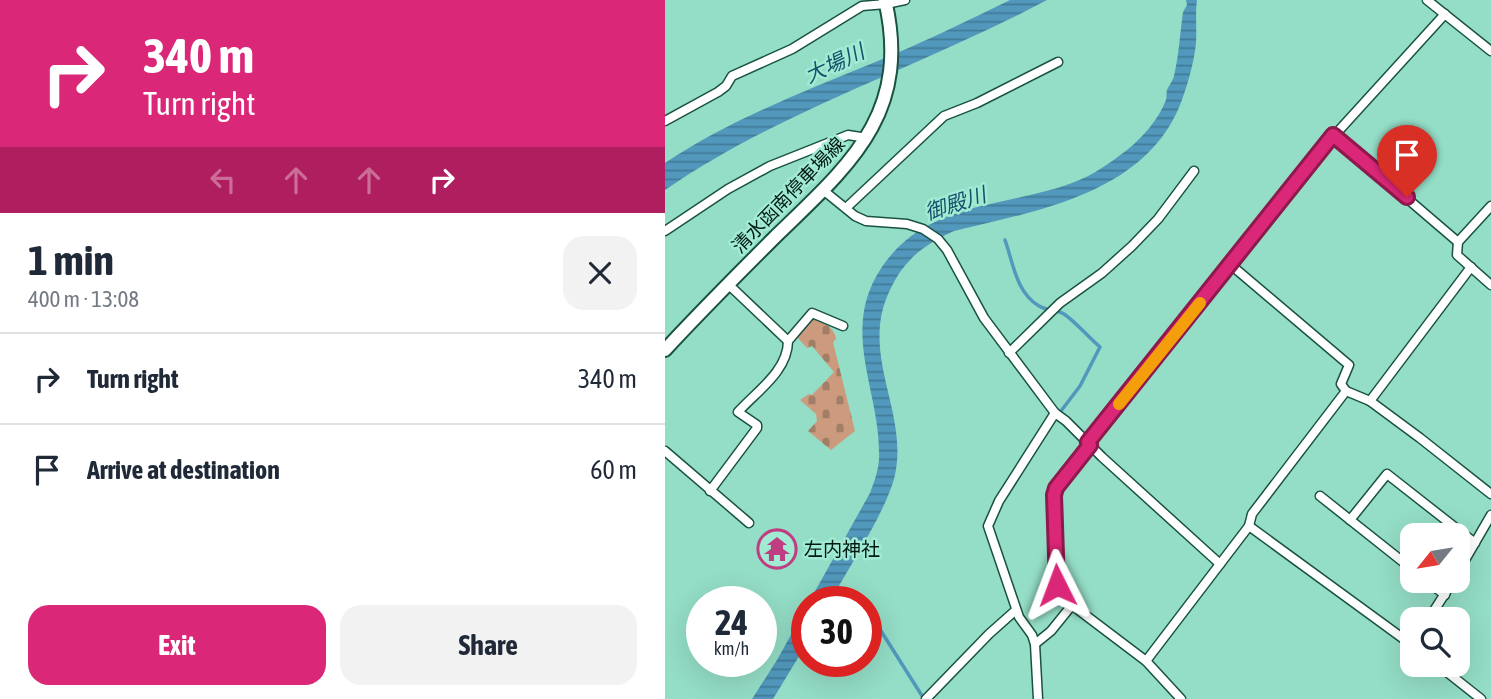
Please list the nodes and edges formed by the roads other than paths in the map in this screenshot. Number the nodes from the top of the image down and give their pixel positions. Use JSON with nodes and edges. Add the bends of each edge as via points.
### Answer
{"nodes":[{"id":1,"x":905,"y":0,"type":"edge"},
{"id":2,"x":1427,"y":0,"type":"edge"},
{"id":3,"x":886,"y":2,"type":"edge"},
{"id":4,"x":1445,"y":13,"type":"junction"},
{"id":5,"x":1491,"y":51,"type":"edge"},
{"id":6,"x":1058,"y":62,"type":"dead end"},
{"id":7,"x":665,"y":121,"type":"edge"},
{"id":8,"x":1333,"y":135,"type":"junction"},
{"id":9,"x":867,"y":138,"type":"junction"},
{"id":10,"x":1194,"y":171,"type":"dead end"},
{"id":11,"x":823,"y":190,"type":"junction"},
{"id":12,"x":1491,"y":205,"type":"edge"},
{"id":13,"x":846,"y":208,"type":"junction"},
{"id":14,"x":665,"y":231,"type":"edge"},
{"id":15,"x":1458,"y":242,"type":"junction"},
{"id":16,"x":1231,"y":265,"type":"junction"},
{"id":17,"x":1471,"y":267,"type":"junction"},
{"id":18,"x":1491,"y":271,"type":"edge"},
{"id":19,"x":1487,"y":282,"type":"edge"},
{"id":20,"x":728,"y":284,"type":"junction"},
{"id":21,"x":843,"y":326,"type":"dead end"},
{"id":22,"x":788,"y":341,"type":"junction"},
{"id":23,"x":665,"y":350,"type":"edge"},
{"id":24,"x":1009,"y":353,"type":"junction"},
{"id":25,"x":1346,"y":391,"type":"junction"},
{"id":26,"x":1370,"y":401,"type":"junction"},
{"id":27,"x":1055,"y":413,"type":"junction"},
{"id":28,"x":1089,"y":443,"type":"junction"},
{"id":29,"x":668,"y":454,"type":"edge"},
{"id":30,"x":665,"y":465,"type":"edge"},
{"id":31,"x":710,"y":491,"type":"junction"},
{"id":32,"x":1491,"y":494,"type":"edge"},
{"id":33,"x":1320,"y":496,"type":"dead end"},
{"id":34,"x":1491,"y":515,"type":"edge"},
{"id":35,"x":1350,"y":520,"type":"junction"},
{"id":36,"x":749,"y":523,"type":"dead end"},
{"id":37,"x":1249,"y":526,"type":"junction"},
{"id":38,"x":1475,"y":543,"type":"junction"},
{"id":39,"x":1470,"y":552,"type":"edge"},
{"id":40,"x":1400,"y":560,"type":"edge"},
{"id":41,"x":1220,"y":564,"type":"junction"},
{"id":42,"x":1445,"y":594,"type":"edge"},
{"id":43,"x":1072,"y":605,"type":"junction"},
{"id":44,"x":1436,"y":607,"type":"edge"},
{"id":45,"x":1016,"y":610,"type":"junction"},
{"id":46,"x":1400,"y":634,"type":"edge"},
{"id":47,"x":1035,"y":644,"type":"junction"},
{"id":48,"x":1146,"y":661,"type":"junction"},
{"id":49,"x":1453,"y":677,"type":"edge"},
{"id":50,"x":926,"y":699,"type":"edge"},
{"id":51,"x":1038,"y":699,"type":"edge"},
{"id":52,"x":1181,"y":699,"type":"edge"},
{"id":53,"x":1481,"y":699,"type":"edge"}],
"edges":[{"from":1,"to":3,"type":"street"},
{"from":2,"to":4,"type":"street"},
{"from":3,"to":7,"type":"street","via":[[862,6],[792,49],[732,76],[718,92]]},
{"from":3,"to":9,"type":"main road","name":"清水函南停車場線","via":[[889,80]]},
{"from":4,"to":5,"type":"street"},
{"from":4,"to":8,"type":"street"},
{"from":6,"to":13,"type":"street","via":[[944,116]]},
{"from":8,"to":15,"type":"street"},
{"from":8,"to":16,"type":"street"},
{"from":9,"to":11,"type":"main road","name":"清水函南停車場線"},
{"from":9,"to":14,"type":"street","via":[[848,135],[771,166],[728,188]]},
{"from":10,"to":24,"type":"street","via":[[1159,219],[1132,246]]},
{"from":11,"to":13,"type":"street"},
{"from":11,"to":20,"type":"main road","name":"清水函南停車場線"},
{"from":12,"to":15,"type":"street"},
{"from":13,"to":24,"type":"street","via":[[866,220],[907,224],[929,233],[947,250],[974,303]]},
{"from":15,"to":17,"type":"street","via":[[1457,254]]},
{"from":16,"to":25,"type":"street","via":[[1349,365],[1341,384]]},
{"from":16,"to":28,"type":"street"},
{"from":17,"to":19,"type":"street"},
{"from":17,"to":26,"type":"street"},
{"from":18,"to":19,"type":"street"},
{"from":20,"to":22,"type":"street"},
{"from":20,"to":23,"type":"main road","name":"清水函南停車場線"},
{"from":21,"to":22,"type":"street","via":[[812,313]]},
{"from":22,"to":31,"type":"street","via":[[776,372],[739,412],[757,428]]},
{"from":24,"to":27,"type":"street"},
{"from":25,"to":26,"type":"street"},
{"from":25,"to":37,"type":"street","via":[[1252,514]]},
{"from":26,"to":32,"type":"street"},
{"from":27,"to":28,"type":"street"},
{"from":27,"to":45,"type":"street","via":[[988,526]]},
{"from":28,"to":41,"type":"street"},
{"from":28,"to":43,"type":"street","via":[[1054,495],[1057,585]]},
{"from":29,"to":30,"type":"street"},
{"from":29,"to":31,"type":"street"},
{"from":31,"to":36,"type":"street"},
{"from":33,"to":35,"type":"street"},
{"from":34,"to":38,"type":"street"},
{"from":35,"to":38,"type":"street","via":[[1387,474]]},
{"from":35,"to":40,"type":"street"},
{"from":37,"to":41,"type":"street"},
{"from":37,"to":46,"type":"street"},
{"from":38,"to":39,"type":"street"},
{"from":41,"to":48,"type":"street"},
{"from":42,"to":44,"type":"street"},
{"from":43,"to":47,"type":"street"},
{"from":43,"to":48,"type":"street"},
{"from":45,"to":47,"type":"street"},
{"from":45,"to":50,"type":"street"},
{"from":47,"to":51,"type":"street"},
{"from":48,"to":52,"type":"street"},
{"from":49,"to":53,"type":"street"}]}
